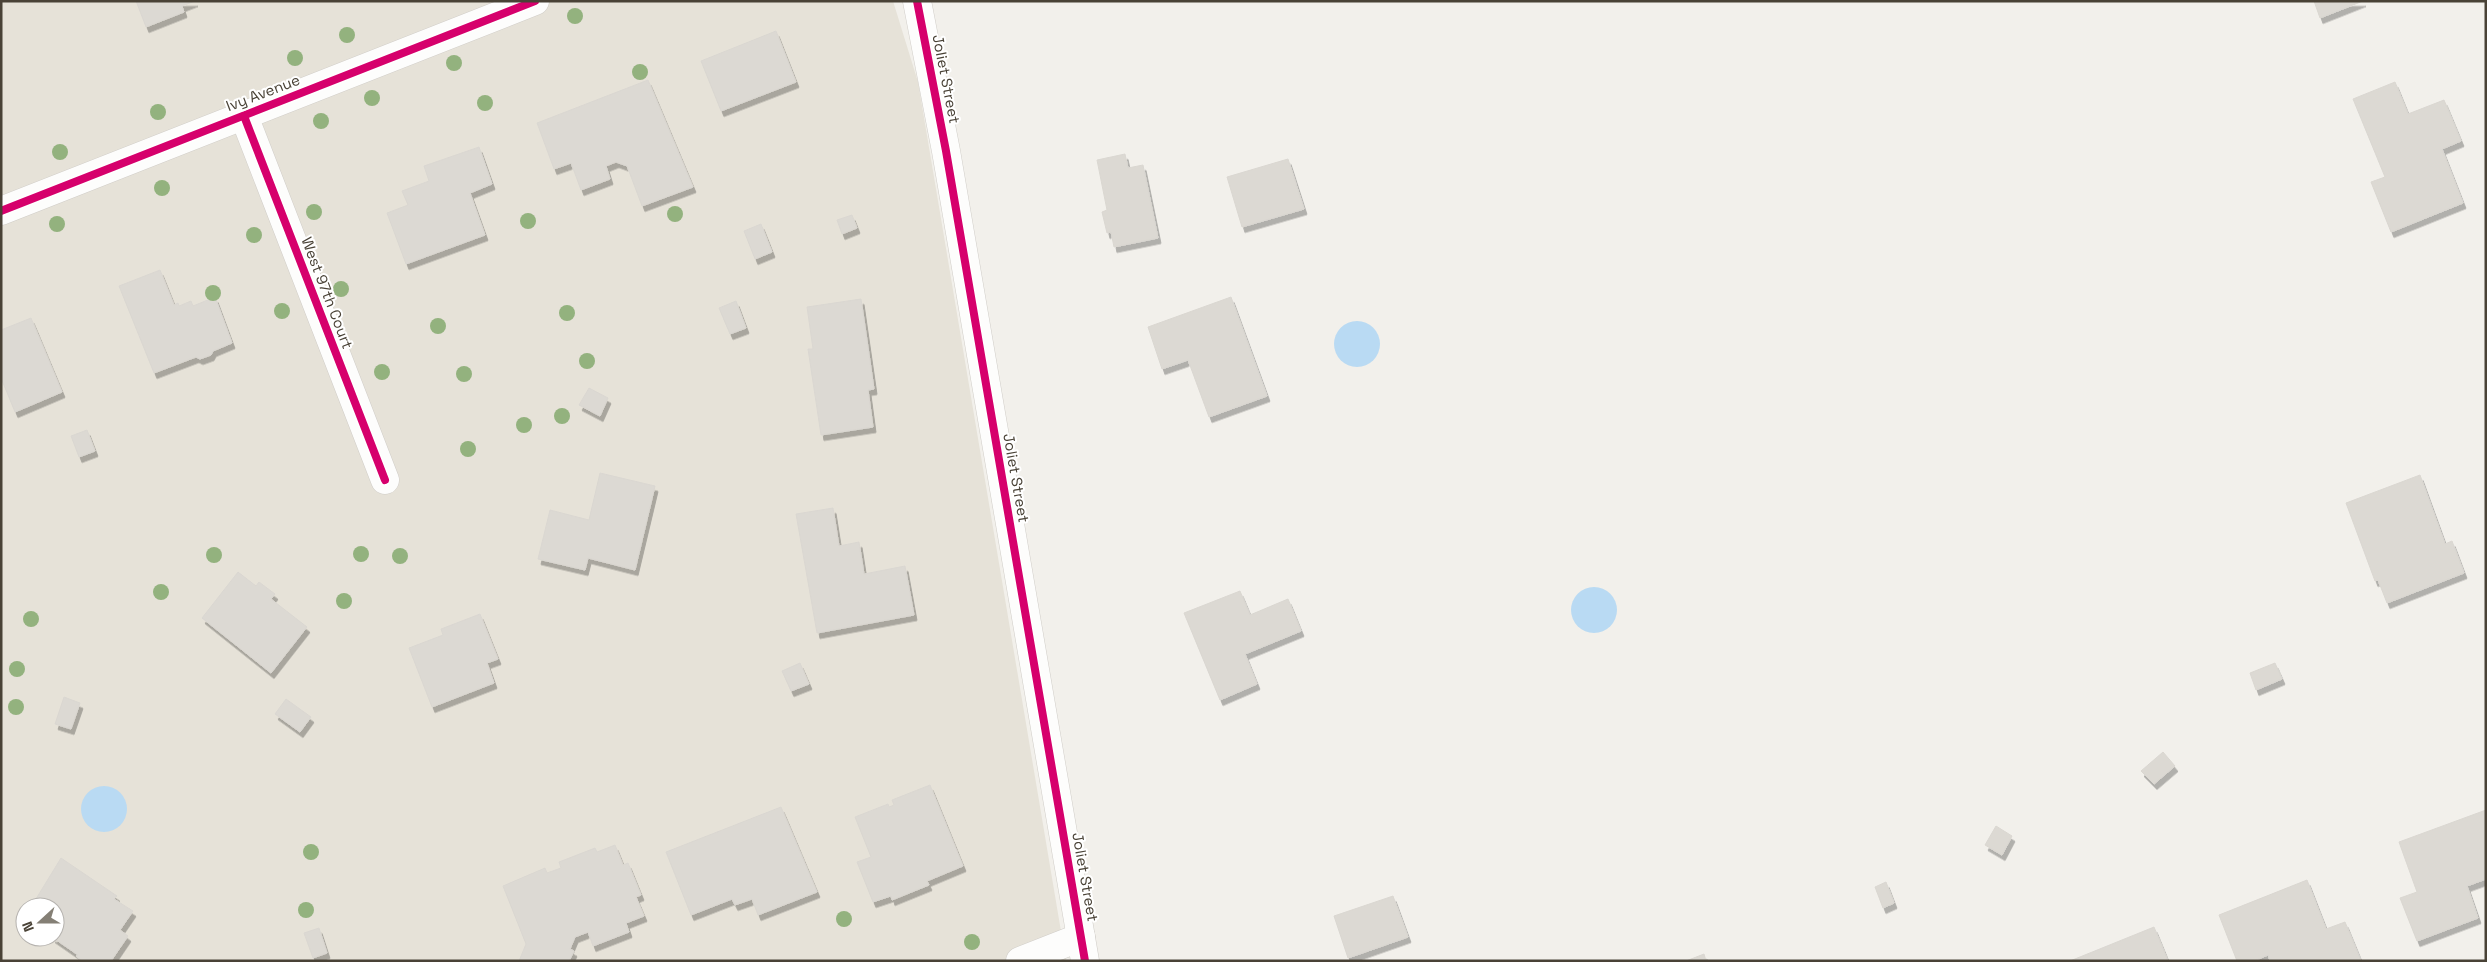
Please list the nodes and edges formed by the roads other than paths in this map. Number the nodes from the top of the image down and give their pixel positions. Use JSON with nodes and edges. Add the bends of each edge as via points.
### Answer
{"nodes":[{"id":1,"x":535,"y":1,"type":"edge"},
{"id":2,"x":917,"y":1,"type":"edge"},
{"id":3,"x":244,"y":116,"type":"junction"},
{"id":4,"x":1,"y":211,"type":"edge"},
{"id":5,"x":385,"y":480,"type":"dead end"},
{"id":6,"x":1083,"y":949,"type":"edge"},
{"id":7,"x":1020,"y":961,"type":"edge"}],
"edges":[{"from":1,"to":3,"type":"street","name":"Ivy Avenue"},
{"from":2,"to":6,"type":"street","name":"Joliet Street","via":[[946,152]]},
{"from":3,"to":4,"type":"street","name":"Ivy Avenue"},
{"from":3,"to":5,"type":"street","name":"West 97th Court"},
{"from":6,"to":7,"type":"street"}]}
